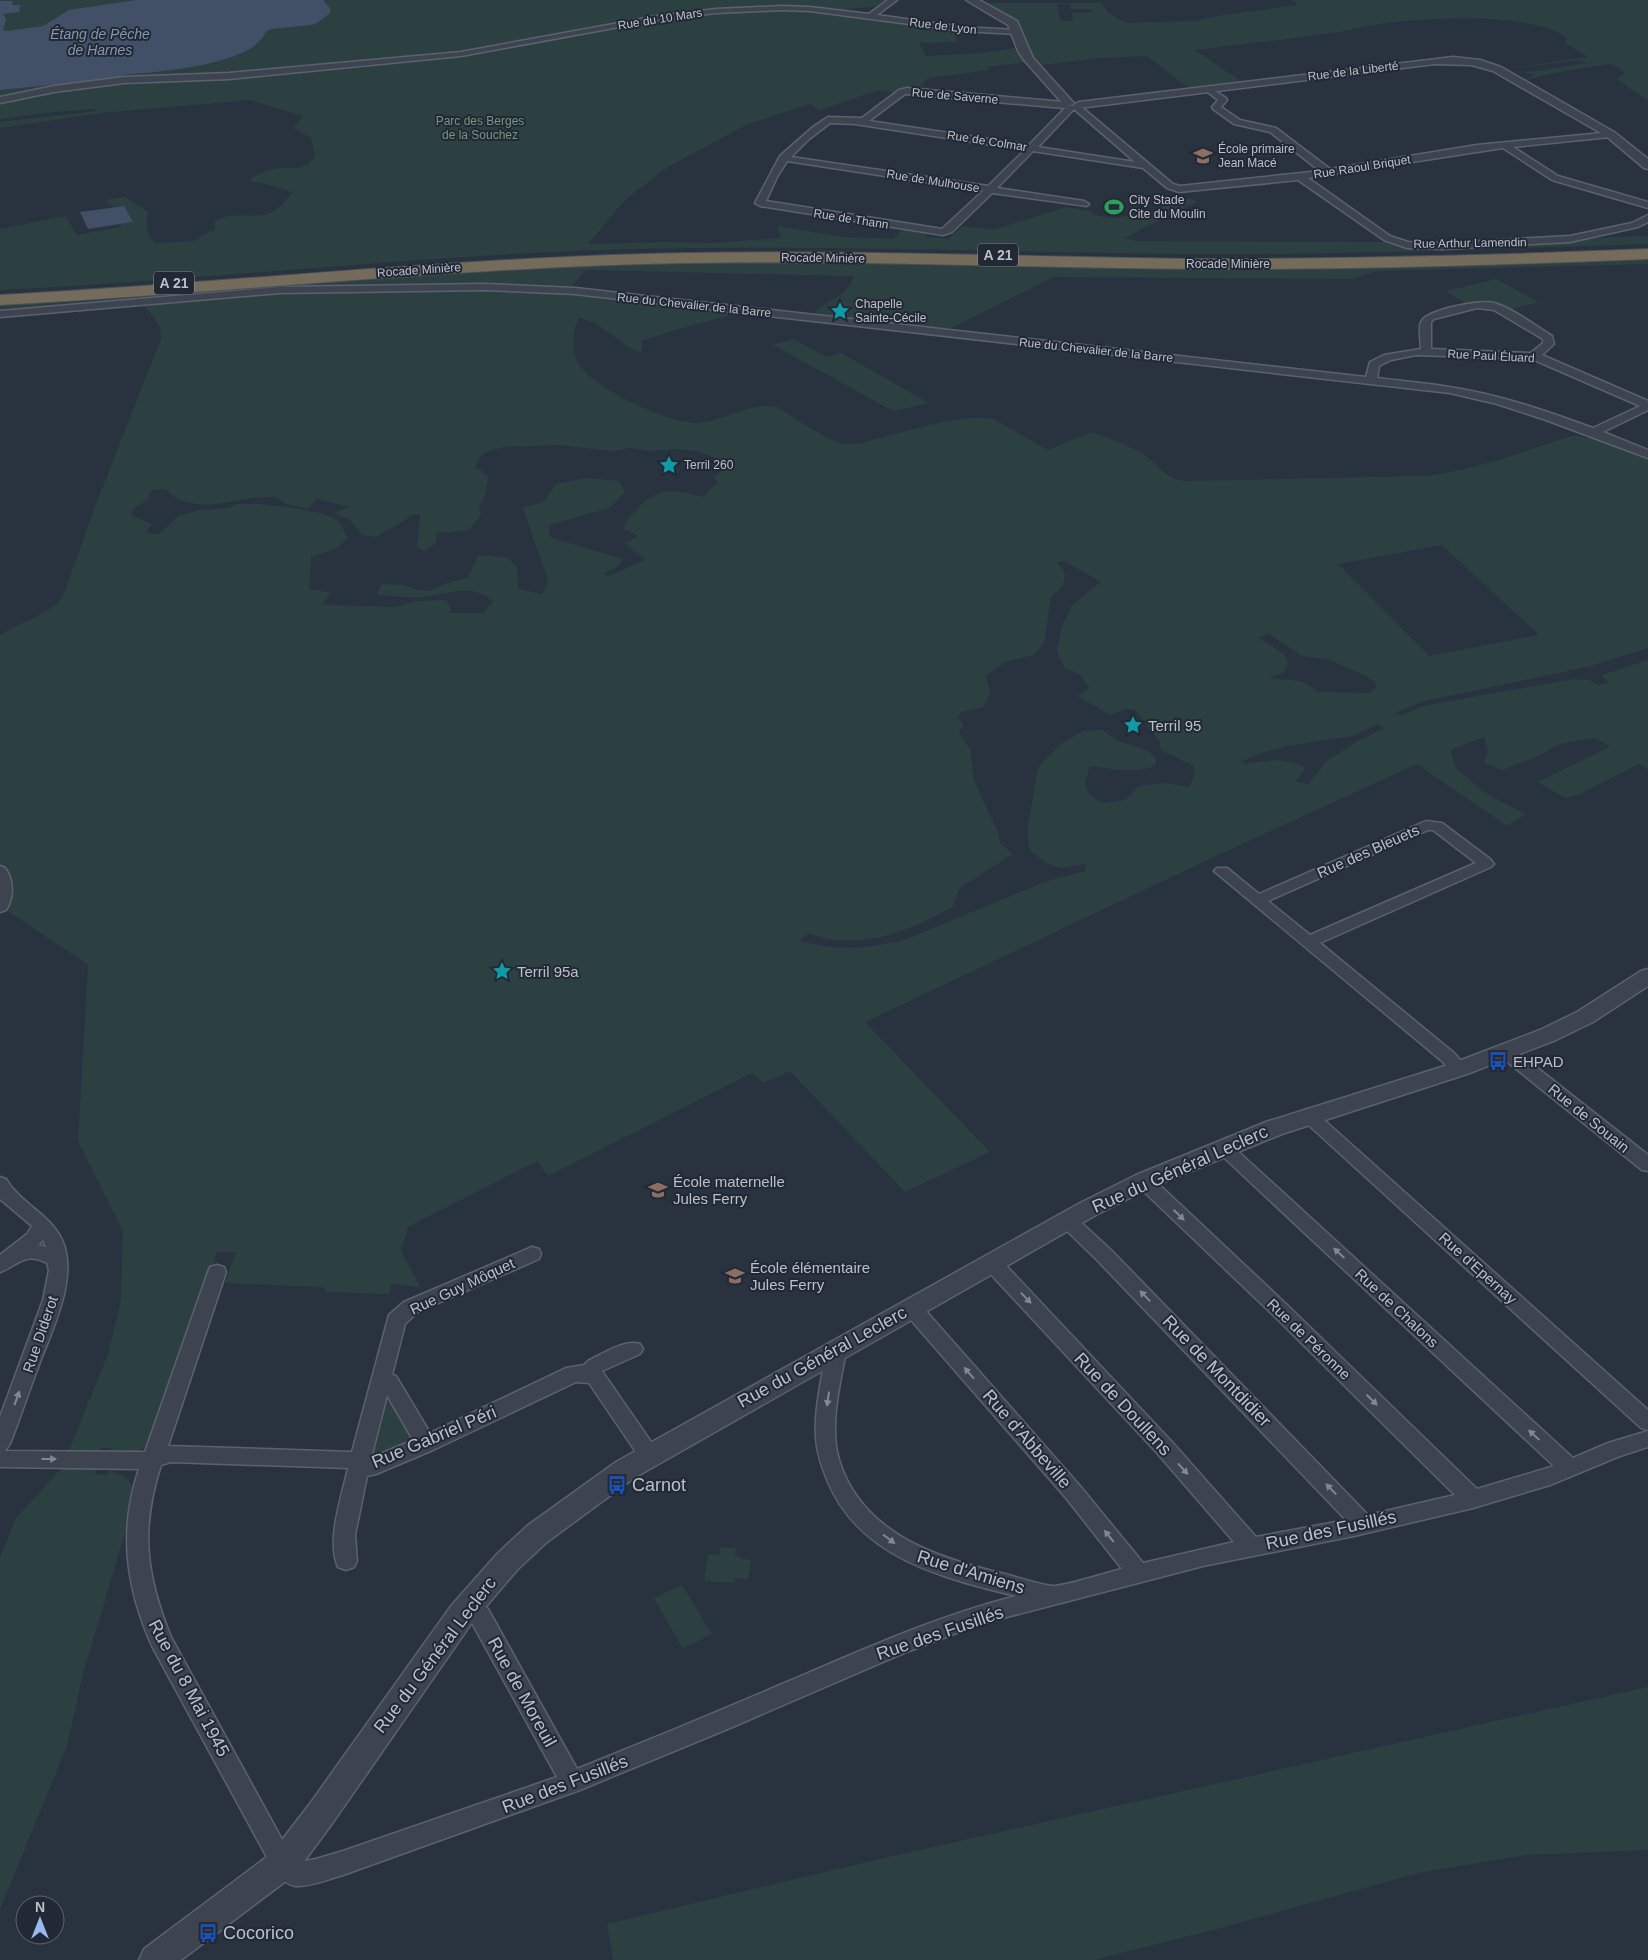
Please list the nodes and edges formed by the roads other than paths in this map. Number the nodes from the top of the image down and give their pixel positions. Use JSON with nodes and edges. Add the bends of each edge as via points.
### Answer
{"nodes":[{"id":1,"x":893,"y":0,"type":"edge"},
{"id":2,"x":971,"y":0,"type":"edge"},
{"id":3,"x":870,"y":17,"type":"junction"},
{"id":4,"x":1017,"y":36,"type":"junction"},
{"id":5,"x":1209,"y":90,"type":"junction"},
{"id":6,"x":0,"y":100,"type":"edge"},
{"id":7,"x":1072,"y":107,"type":"junction"},
{"id":8,"x":855,"y":121,"type":"junction"},
{"id":9,"x":1610,"y":134,"type":"junction"},
{"id":10,"x":1504,"y":145,"type":"junction"},
{"id":11,"x":1030,"y":148,"type":"junction"},
{"id":12,"x":783,"y":158,"type":"junction"},
{"id":13,"x":1648,"y":165,"type":"edge"},
{"id":14,"x":1146,"y":166,"type":"junction"},
{"id":15,"x":1329,"y":172,"type":"junction"},
{"id":16,"x":1300,"y":177,"type":"junction"},
{"id":17,"x":988,"y":190,"type":"junction"},
{"id":18,"x":1084,"y":204,"type":"dead end"},
{"id":19,"x":1648,"y":205,"type":"edge"},
{"id":20,"x":1648,"y":218,"type":"edge"},
{"id":21,"x":1636,"y":225,"type":"junction"},
{"id":22,"x":1648,"y":231,"type":"edge"},
{"id":23,"x":1648,"y":248,"type":"edge"},
{"id":24,"x":1648,"y":254,"type":"edge"},
{"id":25,"x":0,"y":294,"type":"edge"},
{"id":26,"x":0,"y":300,"type":"edge"},
{"id":27,"x":0,"y":314,"type":"edge"},
{"id":28,"x":1426,"y":352,"type":"junction"},
{"id":29,"x":1534,"y":356,"type":"junction"},
{"id":30,"x":1370,"y":381,"type":"junction"},
{"id":31,"x":1648,"y":406,"type":"edge"},
{"id":32,"x":1594,"y":432,"type":"junction"},
{"id":33,"x":1648,"y":454,"type":"edge"},
{"id":34,"x":0,"y":871,"type":"edge"},
{"id":35,"x":1222,"y":871,"type":"dead end"},
{"id":36,"x":1258,"y":900,"type":"junction"},
{"id":37,"x":0,"y":906,"type":"edge"},
{"id":38,"x":1309,"y":942,"type":"junction"},
{"id":39,"x":1648,"y":976,"type":"edge"},
{"id":40,"x":1506,"y":1052,"type":"junction"},
{"id":41,"x":1459,"y":1069,"type":"junction"},
{"id":42,"x":1308,"y":1116,"type":"junction"},
{"id":43,"x":1224,"y":1148,"type":"junction"},
{"id":44,"x":1648,"y":1165,"type":"edge"},
{"id":45,"x":1,"y":1179,"type":"edge"},
{"id":46,"x":1144,"y":1181,"type":"junction"},
{"id":47,"x":1068,"y":1221,"type":"junction"},
{"id":48,"x":43,"y":1225,"type":"junction"},
{"id":49,"x":17,"y":1253,"type":"junction"},
{"id":50,"x":532,"y":1254,"type":"dead end"},
{"id":51,"x":58,"y":1261,"type":"junction"},
{"id":52,"x":992,"y":1263,"type":"junction"},
{"id":53,"x":0,"y":1265,"type":"edge"},
{"id":54,"x":217,"y":1272,"type":"dead end"},
{"id":55,"x":911,"y":1307,"type":"junction"},
{"id":56,"x":633,"y":1349,"type":"dead end"},
{"id":57,"x":836,"y":1351,"type":"junction"},
{"id":58,"x":589,"y":1374,"type":"junction"},
{"id":59,"x":381,"y":1380,"type":"junction"},
{"id":60,"x":1648,"y":1422,"type":"edge"},
{"id":61,"x":1648,"y":1439,"type":"edge"},
{"id":62,"x":0,"y":1444,"type":"edge"},
{"id":63,"x":426,"y":1444,"type":"junction"},
{"id":64,"x":650,"y":1455,"type":"junction"},
{"id":65,"x":0,"y":1459,"type":"edge"},
{"id":66,"x":154,"y":1459,"type":"junction"},
{"id":67,"x":359,"y":1464,"type":"junction"},
{"id":68,"x":1570,"y":1468,"type":"junction"},
{"id":69,"x":1473,"y":1499,"type":"junction"},
{"id":70,"x":1364,"y":1524,"type":"junction"},
{"id":71,"x":1251,"y":1547,"type":"junction"},
{"id":72,"x":346,"y":1561,"type":"dead end"},
{"id":73,"x":1140,"y":1574,"type":"junction"},
{"id":74,"x":1058,"y":1596,"type":"junction"},
{"id":75,"x":468,"y":1606,"type":"junction"},
{"id":76,"x":572,"y":1782,"type":"junction"},
{"id":77,"x":283,"y":1864,"type":"junction"},
{"id":78,"x":155,"y":1960,"type":"edge"}],
"edges":[{"from":1,"to":3,"type":"street"},
{"from":2,"to":4,"type":"street","via":[[1011,22]]},
{"from":3,"to":4,"type":"street","name":"Rue de Lyon"},
{"from":3,"to":6,"type":"street","name":"Rue du 10 Mars","via":[[810,9],[716,11],[657,18],[461,54],[267,73],[124,80]]},
{"from":4,"to":7,"type":"street","via":[[1029,60]]},
{"from":5,"to":7,"type":"street","name":"Rue de la Liberté"},
{"from":5,"to":9,"type":"street","name":"Rue de la Liberté","via":[[1462,60],[1497,69]]},
{"from":5,"to":15,"type":"street","via":[[1223,100],[1216,107],[1229,118],[1273,130]]},
{"from":7,"to":8,"type":"street","name":"Rue de Saverne","via":[[907,91],[864,120]]},
{"from":7,"to":11,"type":"street"},
{"from":7,"to":14,"type":"street","name":"Rue Raoul Briquet"},
{"from":8,"to":11,"type":"street","name":"Rue de Colmar"},
{"from":8,"to":12,"type":"street","name":"Rue de Colmar","via":[[828,120]]},
{"from":9,"to":10,"type":"street","name":"Rue Raoul Briquet"},
{"from":9,"to":13,"type":"street","name":"Rue de la Liberté"},
{"from":10,"to":15,"type":"street","name":"Rue Raoul Briquet"},
{"from":10,"to":19,"type":"street","via":[[1555,178]]},
{"from":11,"to":14,"type":"street","name":"Rue de Colmar"},
{"from":11,"to":17,"type":"street"},
{"from":12,"to":17,"type":"street","name":"Rue de Mulhouse"},
{"from":12,"to":17,"type":"street","name":"Rue de Thann","via":[[760,203],[943,232],[949,230]]},
{"from":14,"to":16,"type":"street","name":"Rue Raoul Briquet","via":[[1170,186],[1179,189]]},
{"from":15,"to":16,"type":"street","name":"Rue Raoul Briquet"},
{"from":16,"to":21,"type":"street","name":"Rue Arthur Lamendin","via":[[1386,238],[1407,245],[1548,241],[1601,234]]},
{"from":17,"to":18,"type":"street","name":"Rue de Mulhouse"},
{"from":20,"to":21,"type":"street","name":"Rue Arthur Lamendin"},
{"from":21,"to":22,"type":"street"},
{"from":23,"to":25,"type":"highway","name":"Rocade Minière","number":"A 21","via":[[1310,258],[616,253]]},
{"from":24,"to":26,"type":"highway","name":"Rocade Minière","number":"A 21","via":[[1269,264],[788,258],[580,261]]},
{"from":27,"to":30,"type":"street","name":"Rue du Chevalier de la Barre","via":[[280,290],[485,287],[593,293]]},
{"from":28,"to":29,"type":"street","name":"Rue Paul Éluard"},
{"from":28,"to":29,"type":"street","via":[[1426,322],[1430,317],[1484,304],[1498,308],[1548,338],[1549,344]]},
{"from":28,"to":30,"type":"street","name":"Rue Paul Éluard","via":[[1406,353],[1377,362]]},
{"from":29,"to":31,"type":"street","name":"Rue Paul Éluard"},
{"from":30,"to":32,"type":"street","name":"Rue du Chevalier de la Barre","via":[[1473,395]]},
{"from":31,"to":32,"type":"street"},
{"from":32,"to":33,"type":"street","name":"Rue du Chevalier de la Barre"},
{"from":34,"to":37,"type":"street","via":[[4,887]]},
{"from":35,"to":36,"type":"street"},
{"from":36,"to":38,"type":"street"},
{"from":36,"to":38,"type":"street","name":"Rue des Bleuets","via":[[1426,825],[1437,826],[1486,862]]},
{"from":38,"to":41,"type":"street"},
{"from":39,"to":40,"type":"street","name":"Rue du Général Leclerc","via":[[1585,1017]]},
{"from":40,"to":41,"type":"street","name":"Rue du Général Leclerc"},
{"from":40,"to":44,"type":"street","name":"Rue de Souain"},
{"from":41,"to":42,"type":"street","name":"Rue du Général Leclerc"},
{"from":42,"to":43,"type":"street","name":"Rue du Général Leclerc"},
{"from":42,"to":60,"type":"street","name":"Rue d'Epernay"},
{"from":43,"to":46,"type":"street","name":"Rue du Général Leclerc"},
{"from":68,"to":43,"type":"street","name":"Rue de Chalons","one_way":true},
{"from":45,"to":48,"type":"street","name":"Rue Diderot","via":[[4,1193]]},
{"from":46,"to":47,"type":"street","name":"Rue du Général Leclerc"},
{"from":46,"to":69,"type":"street","name":"Rue de Péronne","one_way":true},
{"from":47,"to":52,"type":"street","name":"Rue du Général Leclerc"},
{"from":70,"to":47,"type":"street","name":"Rue de Montdidier","one_way":true},
{"from":48,"to":49,"type":"street","via":[[34,1239]]},
{"from":48,"to":51,"type":"street","name":"Rue Diderot","via":[[50,1233]]},
{"from":49,"to":51,"type":"street","via":[[35,1252]]},
{"from":49,"to":53,"type":"street"},
{"from":50,"to":59,"type":"street","name":"Rue Guy Môquet","via":[[411,1307],[402,1314],[396,1320]]},
{"from":62,"to":51,"type":"street","name":"Rue Diderot","one_way":true,"via":[[53,1301]]},
{"from":52,"to":55,"type":"street","name":"Rue du Général Leclerc"},
{"from":52,"to":71,"type":"street","name":"Rue de Doullens","one_way":true,"via":[[1171,1455]]},
{"from":54,"to":66,"type":"street","name":"Rue du 8 Mai 1945"},
{"from":55,"to":57,"type":"street","name":"Rue du Général Leclerc"},
{"from":73,"to":55,"type":"street","name":"Rue d'Abbeville","one_way":true,"via":[[1073,1492]]},
{"from":56,"to":58,"type":"street","name":"Rue Gabriel Péri","via":[[595,1366]]},
{"from":57,"to":64,"type":"street","name":"Rue du Général Leclerc"},
{"from":57,"to":74,"type":"street","name":"Rue d'Amiens","one_way":true,"via":[[826,1414],[826,1437],[832,1466],[855,1511],[909,1553],[964,1574]]},
{"from":58,"to":63,"type":"street","name":"Rue Gabriel Péri","via":[[572,1374]]},
{"from":58,"to":64,"type":"street","via":[[596,1378]]},
{"from":59,"to":63,"type":"street","via":[[390,1382]]},
{"from":59,"to":67,"type":"street","name":"Rue Guy Môquet"},
{"from":61,"to":68,"type":"street","name":"Rue des Fusillés"},
{"from":63,"to":67,"type":"street","name":"Rue Gabriel Péri","via":[[369,1468]]},
{"from":64,"to":75,"type":"street","name":"Rue du Général Leclerc","via":[[538,1534],[507,1562]]},
{"from":65,"to":66,"type":"street","one_way":true},
{"from":66,"to":67,"type":"street","name":"Rue Gabriel Péri","via":[[171,1454],[349,1459]]},
{"from":66,"to":77,"type":"street","name":"Rue du 8 Mai 1945","via":[[144,1486],[137,1524],[140,1575],[147,1607],[161,1641]]},
{"from":67,"to":72,"type":"street","name":"Rue Guy Môquet","via":[[344,1535]]},
{"from":68,"to":69,"type":"street","name":"Rue des Fusillés"},
{"from":69,"to":70,"type":"street","name":"Rue des Fusillés"},
{"from":70,"to":71,"type":"street","name":"Rue des Fusillés"},
{"from":71,"to":73,"type":"street","name":"Rue des Fusillés"},
{"from":73,"to":74,"type":"street","name":"Rue des Fusillés"},
{"from":74,"to":76,"type":"street","name":"Rue des Fusillés","via":[[979,1615],[891,1648]]},
{"from":75,"to":76,"type":"street","name":"Rue de Moreuil","via":[[480,1616]]},
{"from":75,"to":77,"type":"street","name":"Rue du Général Leclerc"},
{"from":76,"to":77,"type":"street","name":"Rue des Fusillés","via":[[316,1871],[295,1874]]},
{"from":77,"to":78,"type":"street","name":"Rue du Général Leclerc"}]}
